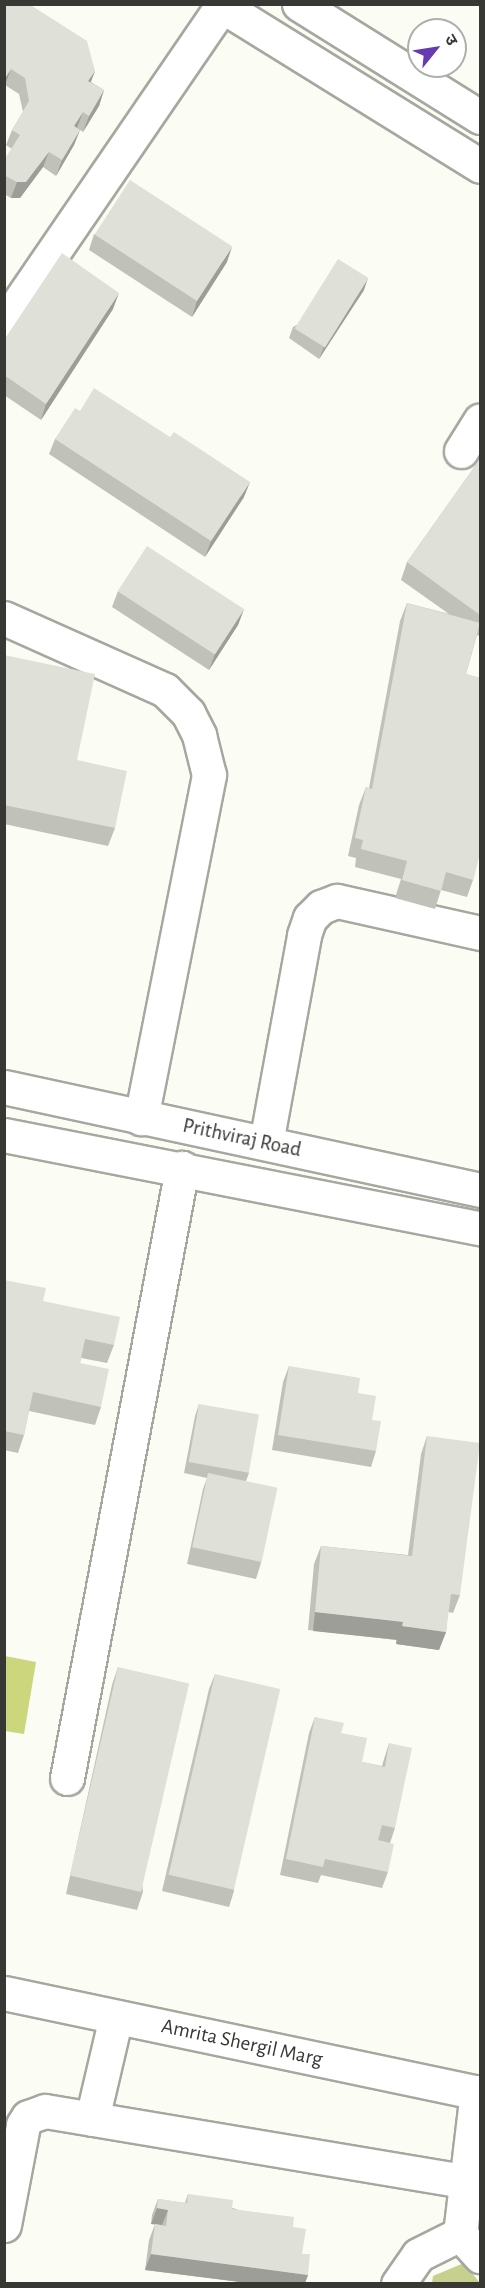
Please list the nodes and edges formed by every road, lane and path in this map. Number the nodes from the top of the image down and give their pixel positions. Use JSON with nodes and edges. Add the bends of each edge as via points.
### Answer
{"nodes":[{"id":1,"x":298,"y":4,"type":"edge"},
{"id":2,"x":221,"y":5,"type":"edge"},
{"id":3,"x":480,"y":117,"type":"edge"},
{"id":4,"x":480,"y":166,"type":"edge"},
{"id":5,"x":4,"y":324,"type":"edge"},
{"id":6,"x":480,"y":421,"type":"edge"},
{"id":7,"x":461,"y":451,"type":"dead end"},
{"id":8,"x":4,"y":618,"type":"edge"},
{"id":9,"x":480,"y":933,"type":"edge"},
{"id":10,"x":4,"y":1087,"type":"edge"},
{"id":11,"x":141,"y":1118,"type":"junction"},
{"id":12,"x":4,"y":1135,"type":"edge"},
{"id":13,"x":266,"y":1143,"type":"junction"},
{"id":14,"x":182,"y":1168,"type":"junction"},
{"id":15,"x":480,"y":1190,"type":"edge"},
{"id":16,"x":480,"y":1228,"type":"edge"},
{"id":17,"x":67,"y":1778,"type":"dead end"},
{"id":18,"x":4,"y":1993,"type":"edge"},
{"id":19,"x":116,"y":2017,"type":"junction"},
{"id":20,"x":479,"y":2092,"type":"edge"},
{"id":21,"x":92,"y":2119,"type":"junction"},
{"id":22,"x":473,"y":2183,"type":"edge"},
{"id":23,"x":4,"y":2225,"type":"edge"},
{"id":24,"x":470,"y":2245,"type":"edge"},
{"id":25,"x":398,"y":2283,"type":"edge"}],
"edges":[{"from":1,"to":3,"type":"street"},
{"from":2,"to":4,"type":"street"},
{"from":2,"to":5,"type":"street"},
{"from":6,"to":7,"type":"street"},
{"from":8,"to":11,"type":"street","via":[[165,690],[188,713],[199,735],[209,775]]},
{"from":9,"to":13,"type":"street","via":[[337,901],[321,907],[310,918],[304,935]]},
{"from":10,"to":11,"type":"street","name":"Prithviraj Road"},
{"from":11,"to":13,"type":"street","name":"Prithviraj Road"},
{"from":12,"to":14,"type":"street","name":"Prithviraj Road"},
{"from":13,"to":15,"type":"street","name":"Prithviraj Road"},
{"from":14,"to":16,"type":"street","name":"Prithviraj Road"},
{"from":14,"to":17,"type":"street"},
{"from":18,"to":19,"type":"street","name":"Amrita Shergil Marg"},
{"from":19,"to":20,"type":"street","name":"Amrita Shergil Marg"},
{"from":19,"to":21,"type":"street"},
{"from":20,"to":22,"type":"street"},
{"from":21,"to":22,"type":"street"},
{"from":21,"to":23,"type":"street","via":[[45,2111],[28,2117],[23,2125]]},
{"from":22,"to":24,"type":"street"},
{"from":24,"to":25,"type":"street","via":[[418,2255]]}]}
